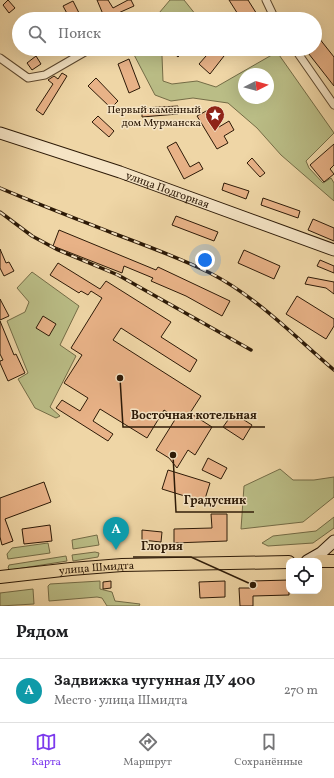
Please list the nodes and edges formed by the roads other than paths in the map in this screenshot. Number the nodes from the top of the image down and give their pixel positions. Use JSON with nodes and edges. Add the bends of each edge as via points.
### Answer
{"nodes":[{"id":1,"x":266,"y":0,"type":"edge"},
{"id":2,"x":272,"y":12,"type":"edge"},
{"id":3,"x":78,"y":56,"type":"edge"},
{"id":4,"x":300,"y":56,"type":"edge"},
{"id":5,"x":0,"y":58,"type":"edge"},
{"id":6,"x":334,"y":104,"type":"edge"},
{"id":7,"x":0,"y":133,"type":"edge"},
{"id":8,"x":334,"y":250,"type":"edge"},
{"id":9,"x":334,"y":541,"type":"edge"},
{"id":10,"x":312,"y":558,"type":"edge"},
{"id":11,"x":322,"y":561,"type":"edge"},
{"id":12,"x":334,"y":561,"type":"edge"},
{"id":13,"x":286,"y":562,"type":"edge"},
{"id":14,"x":0,"y":577,"type":"edge"}],
"edges":[{"from":1,"to":2,"type":"street"},
{"from":3,"to":5,"type":"street","via":[[45,75],[28,78]]},
{"from":4,"to":6,"type":"street"},
{"from":7,"to":8,"type":"main road","name":"улица Подгорная","via":[[120,172]]},
{"from":9,"to":10,"type":"main road"},
{"from":11,"to":12,"type":"main road"},
{"from":13,"to":14,"type":"main road","name":"улица Шмидта","via":[[122,565]]}]}
